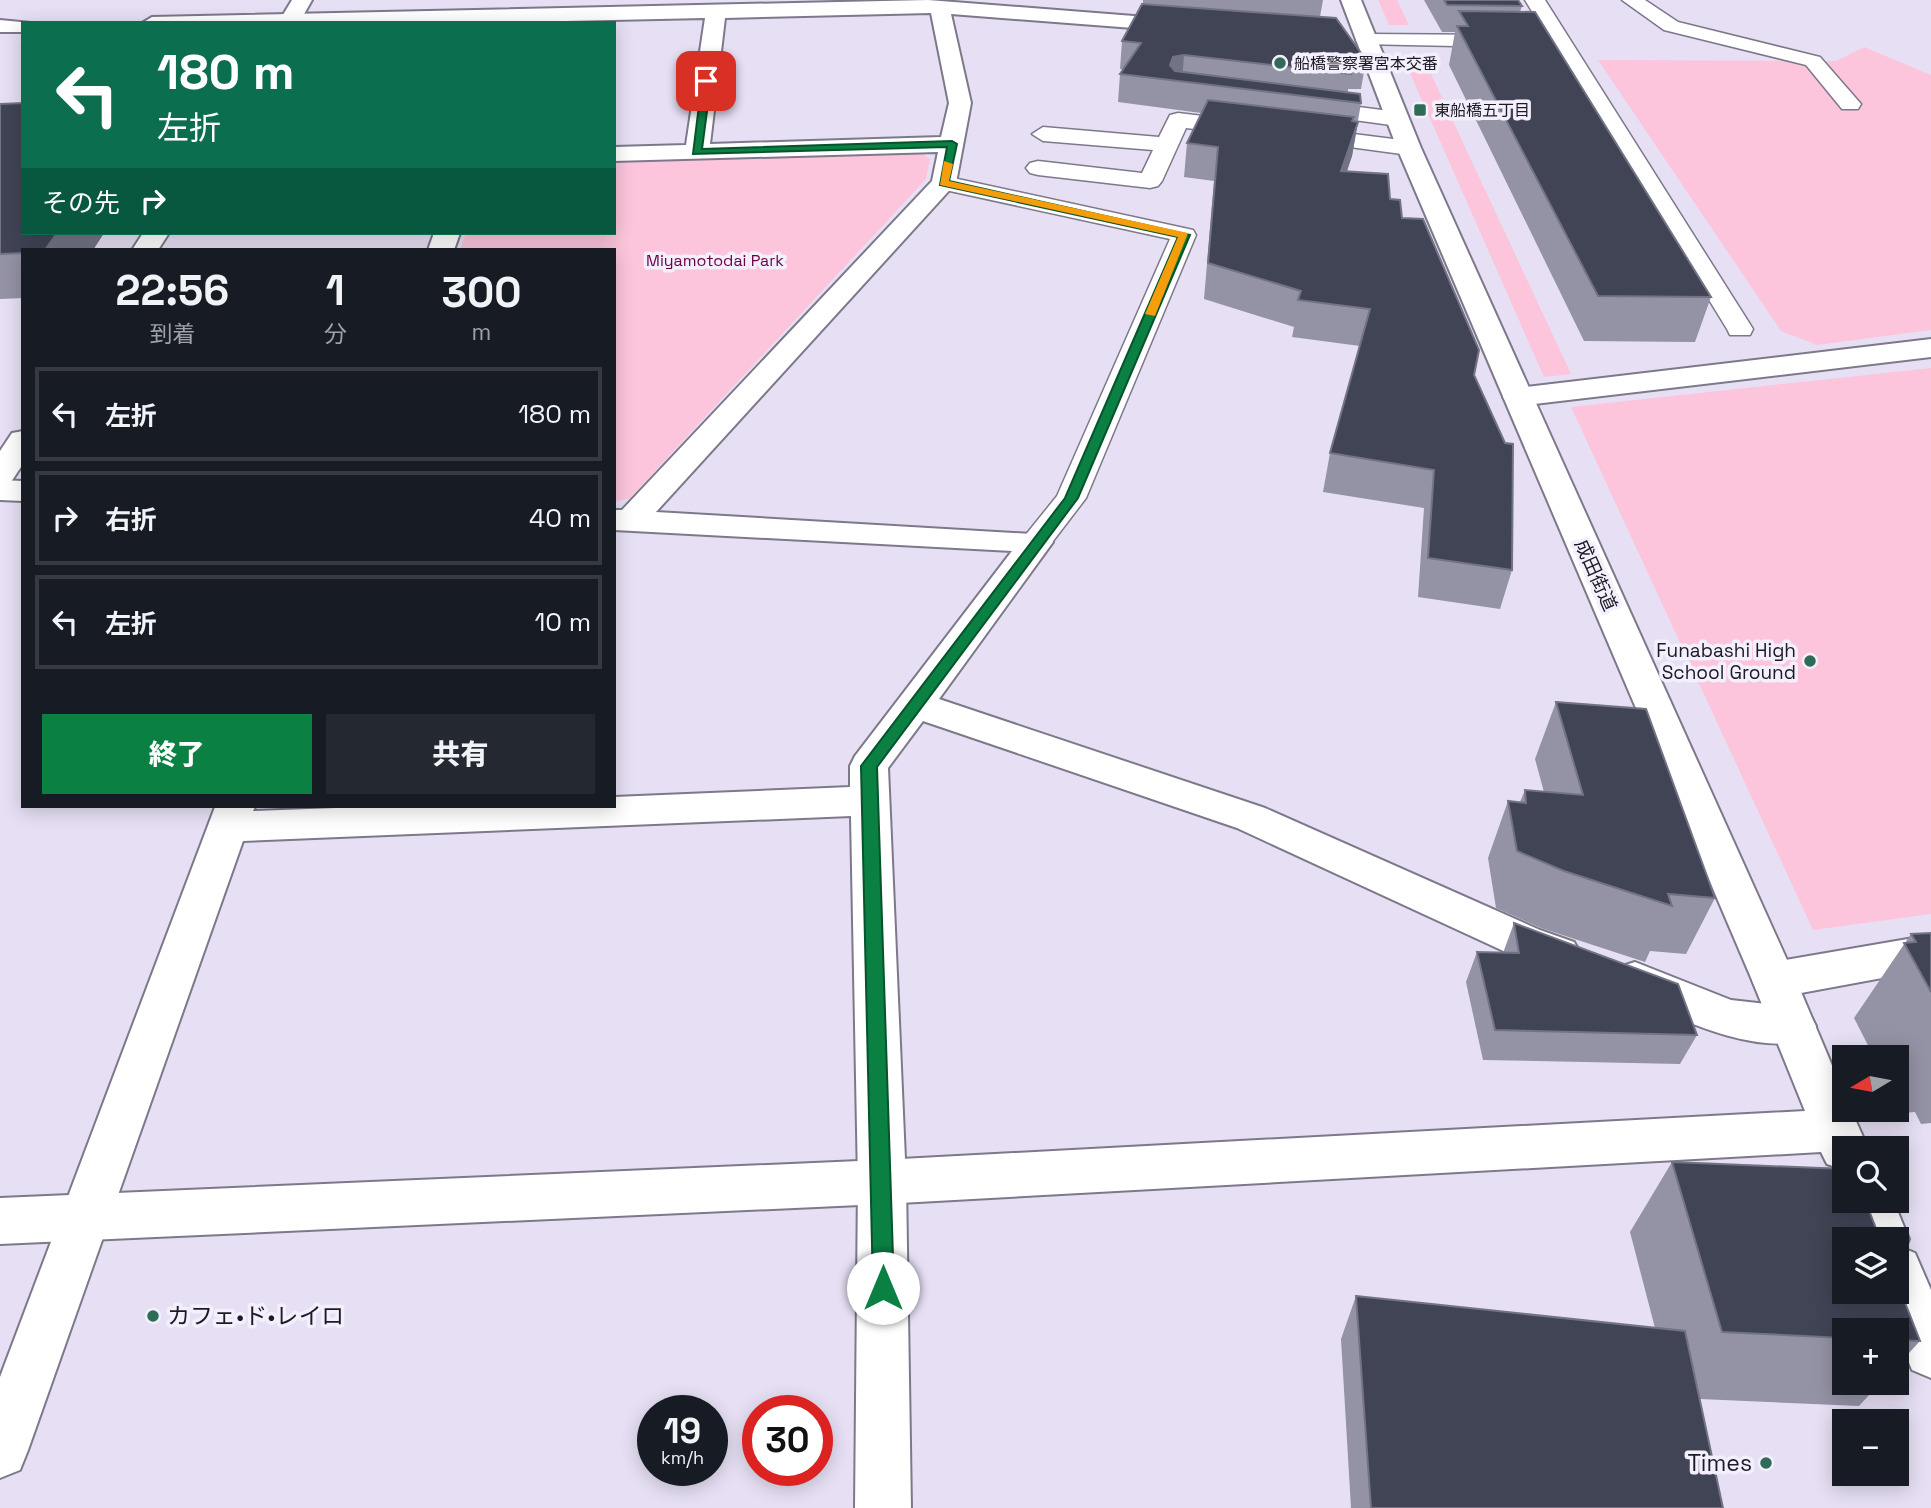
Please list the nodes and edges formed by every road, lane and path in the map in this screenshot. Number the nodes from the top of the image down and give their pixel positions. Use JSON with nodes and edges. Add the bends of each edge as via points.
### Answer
{"nodes":[{"id":1,"x":302,"y":0,"type":"edge"},
{"id":2,"x":1351,"y":0,"type":"edge"},
{"id":3,"x":1535,"y":0,"type":"edge"},
{"id":4,"x":1632,"y":0,"type":"edge"},
{"id":5,"x":939,"y":3,"type":"edge"},
{"id":6,"x":716,"y":11,"type":"junction"},
{"id":7,"x":524,"y":19,"type":"edge"},
{"id":8,"x":289,"y":21,"type":"edge"},
{"id":9,"x":0,"y":26,"type":"edge"},
{"id":10,"x":21,"y":26,"type":"edge"},
{"id":11,"x":1200,"y":27,"type":"edge"},
{"id":12,"x":1356,"y":39,"type":"junction"},
{"id":13,"x":1561,"y":42,"type":"junction"},
{"id":14,"x":1850,"y":104,"type":"dead end"},
{"id":15,"x":1290,"y":106,"type":"edge"},
{"id":16,"x":1043,"y":134,"type":"dead end"},
{"id":17,"x":1404,"y":134,"type":"junction"},
{"id":18,"x":952,"y":144,"type":"junction"},
{"id":19,"x":1168,"y":145,"type":"junction"},
{"id":20,"x":697,"y":152,"type":"junction"},
{"id":21,"x":616,"y":154,"type":"edge"},
{"id":22,"x":1038,"y":168,"type":"dead end"},
{"id":23,"x":944,"y":183,"type":"junction"},
{"id":24,"x":1740,"y":329,"type":"dead end"},
{"id":25,"x":1931,"y":348,"type":"edge"},
{"id":26,"x":1517,"y":397,"type":"junction"},
{"id":27,"x":21,"y":443,"type":"edge"},
{"id":28,"x":0,"y":475,"type":"edge"},
{"id":29,"x":0,"y":489,"type":"edge"},
{"id":30,"x":21,"y":491,"type":"edge"},
{"id":31,"x":622,"y":520,"type":"edge"},
{"id":32,"x":1036,"y":542,"type":"junction"},
{"id":33,"x":916,"y":705,"type":"junction"},
{"id":34,"x":869,"y":802,"type":"junction"},
{"id":35,"x":614,"y":808,"type":"edge"},
{"id":36,"x":616,"y":808,"type":"edge"},
{"id":37,"x":232,"y":817,"type":"edge"},
{"id":38,"x":1931,"y":952,"type":"edge"},
{"id":39,"x":1774,"y":979,"type":"junction"},
{"id":40,"x":1793,"y":1026,"type":"junction"},
{"id":41,"x":1838,"y":1136,"type":"edge"},
{"id":42,"x":1832,"y":1140,"type":"edge"},
{"id":43,"x":883,"y":1182,"type":"junction"},
{"id":44,"x":86,"y":1216,"type":"junction"},
{"id":45,"x":0,"y":1221,"type":"edge"},
{"id":46,"x":1909,"y":1299,"type":"edge"},
{"id":47,"x":1931,"y":1352,"type":"edge"},
{"id":48,"x":0,"y":1450,"type":"edge"},
{"id":49,"x":883,"y":1508,"type":"edge"}],
"edges":[{"from":1,"to":8,"type":"street"},
{"from":2,"to":12,"type":"street","name":"成田街道"},
{"from":3,"to":13,"type":"lane"},
{"from":4,"to":14,"type":"lane","via":[[1671,26],[1813,61]]},
{"from":5,"to":6,"type":"street"},
{"from":5,"to":11,"type":"street"},
{"from":5,"to":18,"type":"street","via":[[960,103]]},
{"from":6,"to":7,"type":"street"},
{"from":6,"to":20,"type":"street"},
{"from":7,"to":8,"type":"street"},
{"from":9,"to":10,"type":"street"},
{"from":12,"to":13,"type":"lane"},
{"from":12,"to":17,"type":"street","name":"成田街道"},
{"from":13,"to":24,"type":"lane"},
{"from":15,"to":17,"type":"lane"},
{"from":16,"to":19,"type":"lane"},
{"from":17,"to":19,"type":"lane","via":[[1280,132],[1178,120]]},
{"from":17,"to":26,"type":"street","name":"成田街道"},
{"from":18,"to":20,"type":"street"},
{"from":18,"to":23,"type":"street"},
{"from":19,"to":22,"type":"lane","via":[[1150,181]]},
{"from":20,"to":21,"type":"street"},
{"from":23,"to":31,"type":"street"},
{"from":23,"to":32,"type":"lane","via":[[1184,235],[1072,498]]},
{"from":25,"to":26,"type":"street"},
{"from":26,"to":39,"type":"street","name":"成田街道"},
{"from":27,"to":28,"type":"street"},
{"from":29,"to":30,"type":"street"},
{"from":31,"to":32,"type":"street"},
{"from":32,"to":33,"type":"street"},
{"from":33,"to":34,"type":"street","via":[[869,766]]},
{"from":33,"to":40,"type":"street","via":[[1251,818],[1525,942],[1728,1018]]},
{"from":34,"to":36,"type":"street"},
{"from":34,"to":43,"type":"street"},
{"from":35,"to":37,"type":"street"},
{"from":37,"to":44,"type":"street"},
{"from":38,"to":39,"type":"street"},
{"from":39,"to":40,"type":"street","name":"成田街道"},
{"from":40,"to":41,"type":"street","name":"成田街道"},
{"from":42,"to":43,"type":"street"},
{"from":43,"to":44,"type":"street"},
{"from":43,"to":49,"type":"street"},
{"from":44,"to":45,"type":"street"},
{"from":44,"to":48,"type":"street"},
{"from":46,"to":47,"type":"street"}]}
